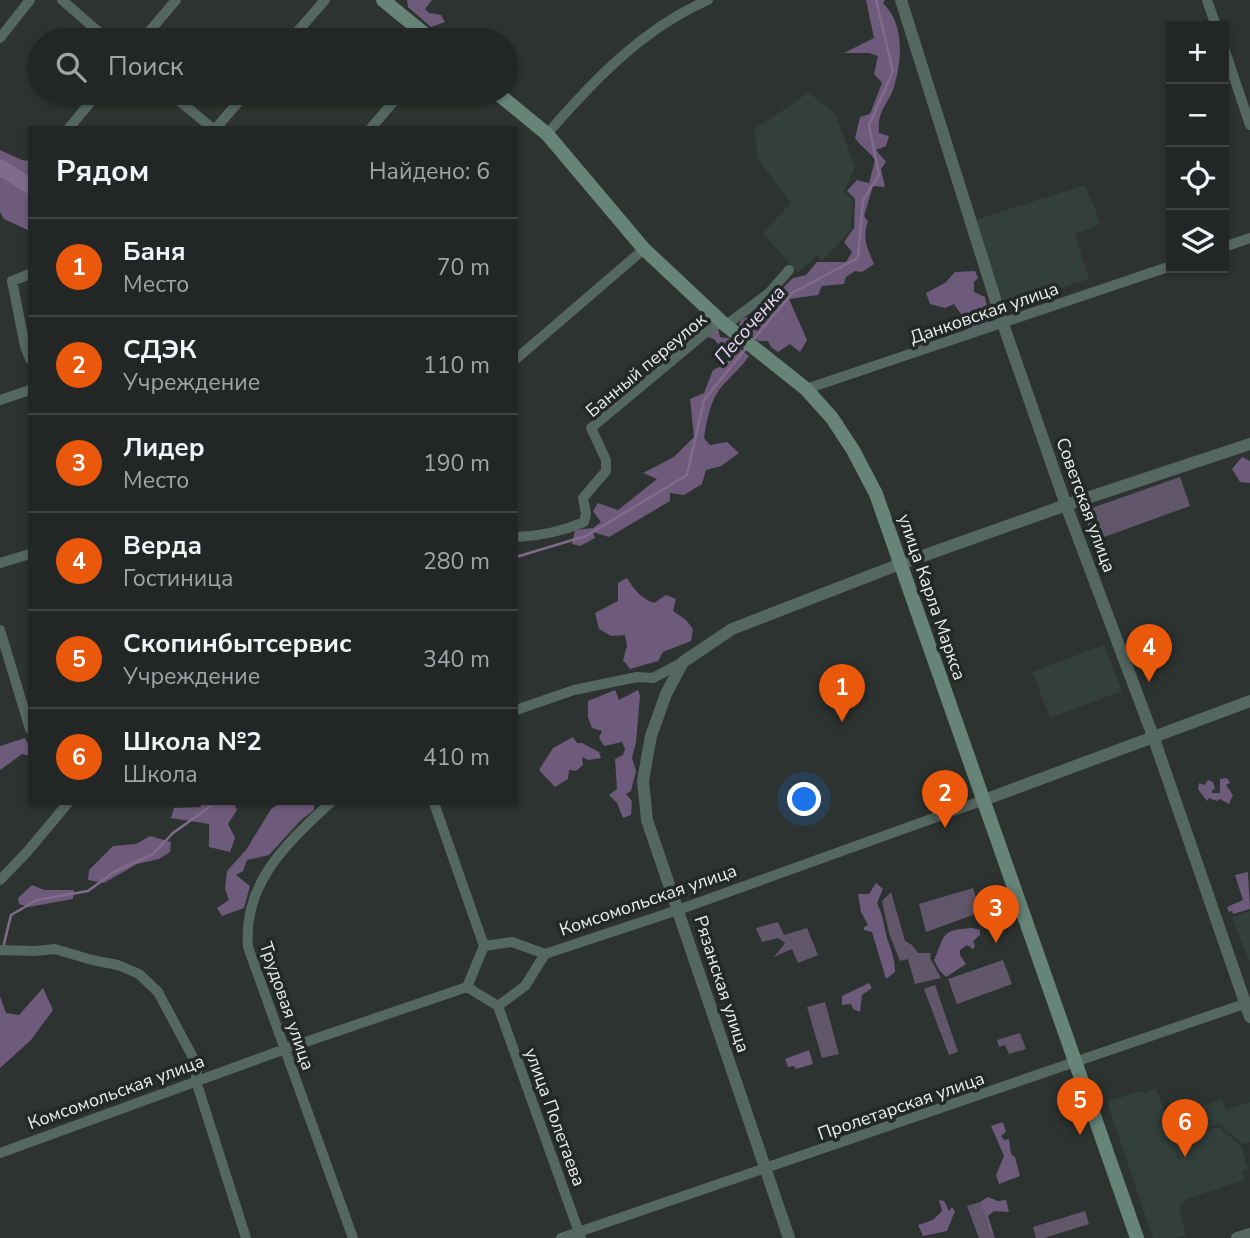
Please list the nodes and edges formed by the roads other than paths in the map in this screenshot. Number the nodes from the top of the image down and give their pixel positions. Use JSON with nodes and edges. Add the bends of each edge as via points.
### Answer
{"nodes":[{"id":1,"x":30,"y":0,"type":"edge"},
{"id":2,"x":62,"y":0,"type":"edge"},
{"id":3,"x":176,"y":0,"type":"edge"},
{"id":4,"x":325,"y":0,"type":"edge"},
{"id":5,"x":383,"y":0,"type":"edge"},
{"id":6,"x":708,"y":0,"type":"edge"},
{"id":7,"x":901,"y":0,"type":"edge"},
{"id":8,"x":1207,"y":0,"type":"edge"},
{"id":9,"x":1214,"y":21,"type":"edge"},
{"id":10,"x":94,"y":28,"type":"edge"},
{"id":11,"x":152,"y":28,"type":"edge"},
{"id":12,"x":300,"y":28,"type":"edge"},
{"id":13,"x":417,"y":28,"type":"edge"},
{"id":14,"x":0,"y":38,"type":"edge"},
{"id":15,"x":1229,"y":63,"type":"edge"},
{"id":16,"x":88,"y":105,"type":"edge"},
{"id":17,"x":185,"y":105,"type":"edge"},
{"id":18,"x":235,"y":105,"type":"edge"},
{"id":19,"x":391,"y":105,"type":"edge"},
{"id":20,"x":511,"y":105,"type":"edge"},
{"id":21,"x":1250,"y":125,"type":"edge"},
{"id":22,"x":71,"y":126,"type":"edge"},
{"id":23,"x":211,"y":126,"type":"edge"},
{"id":24,"x":216,"y":126,"type":"edge"},
{"id":25,"x":373,"y":126,"type":"edge"},
{"id":26,"x":547,"y":134,"type":"junction"},
{"id":27,"x":1250,"y":238,"type":"edge"},
{"id":28,"x":1229,"y":245,"type":"edge"},
{"id":29,"x":644,"y":248,"type":"junction"},
{"id":30,"x":1166,"y":267,"type":"edge"},
{"id":31,"x":789,"y":270,"type":"dead end"},
{"id":32,"x":28,"y":275,"type":"edge"},
{"id":33,"x":1003,"y":324,"type":"junction"},
{"id":34,"x":726,"y":325,"type":"junction"},
{"id":35,"x":28,"y":354,"type":"edge"},
{"id":36,"x":518,"y":357,"type":"edge"},
{"id":37,"x":806,"y":389,"type":"junction"},
{"id":38,"x":28,"y":391,"type":"edge"},
{"id":39,"x":0,"y":400,"type":"edge"},
{"id":40,"x":1250,"y":444,"type":"edge"},
{"id":41,"x":1066,"y":505,"type":"junction"},
{"id":42,"x":518,"y":537,"type":"edge"},
{"id":43,"x":28,"y":555,"type":"edge"},
{"id":44,"x":0,"y":563,"type":"edge"},
{"id":45,"x":900,"y":564,"type":"junction"},
{"id":46,"x":0,"y":630,"type":"edge"},
{"id":47,"x":683,"y":662,"type":"junction"},
{"id":48,"x":1250,"y":701,"type":"edge"},
{"id":49,"x":26,"y":704,"type":"edge"},
{"id":50,"x":518,"y":709,"type":"edge"},
{"id":51,"x":1153,"y":736,"type":"junction"},
{"id":52,"x":984,"y":800,"type":"junction"},
{"id":53,"x":66,"y":805,"type":"edge"},
{"id":54,"x":328,"y":805,"type":"edge"},
{"id":55,"x":435,"y":805,"type":"edge"},
{"id":56,"x":0,"y":880,"type":"edge"},
{"id":57,"x":678,"y":910,"type":"junction"},
{"id":58,"x":484,"y":946,"type":"junction"},
{"id":59,"x":0,"y":950,"type":"edge"},
{"id":60,"x":545,"y":954,"type":"junction"},
{"id":61,"x":467,"y":986,"type":"junction"},
{"id":62,"x":1248,"y":1003,"type":"edge"},
{"id":63,"x":498,"y":1006,"type":"junction"},
{"id":64,"x":1250,"y":1017,"type":"edge"},
{"id":65,"x":285,"y":1049,"type":"junction"},
{"id":66,"x":1076,"y":1063,"type":"junction"},
{"id":67,"x":196,"y":1081,"type":"junction"},
{"id":68,"x":0,"y":1153,"type":"edge"},
{"id":69,"x":765,"y":1169,"type":"junction"},
{"id":70,"x":1250,"y":1234,"type":"edge"},
{"id":71,"x":580,"y":1235,"type":"edge"},
{"id":72,"x":246,"y":1238,"type":"edge"},
{"id":73,"x":353,"y":1238,"type":"edge"},
{"id":74,"x":561,"y":1238,"type":"edge"},
{"id":75,"x":789,"y":1238,"type":"edge"},
{"id":76,"x":1137,"y":1238,"type":"edge"},
{"id":77,"x":1237,"y":1238,"type":"edge"}],
"edges":[{"from":1,"to":14,"type":"street"},
{"from":2,"to":10,"type":"street"},
{"from":3,"to":11,"type":"street"},
{"from":4,"to":12,"type":"street"},
{"from":5,"to":13,"type":"main road"},
{"from":6,"to":26,"type":"street","via":[[619,57]]},
{"from":7,"to":33,"type":"street","name":"Советская улица"},
{"from":8,"to":9,"type":"street"},
{"from":15,"to":21,"type":"street"},
{"from":16,"to":22,"type":"street"},
{"from":17,"to":23,"type":"street"},
{"from":18,"to":24,"type":"street"},
{"from":19,"to":25,"type":"street"},
{"from":20,"to":26,"type":"main road","name":"улица Карла Маркса"},
{"from":26,"to":29,"type":"main road","name":"улица Карла Маркса"},
{"from":27,"to":28,"type":"street"},
{"from":29,"to":34,"type":"main road","name":"улица Карла Маркса"},
{"from":29,"to":36,"type":"street"},
{"from":30,"to":33,"type":"street","name":"Данковская улица"},
{"from":31,"to":34,"type":"street","name":"Банный переулок","via":[[769,293]]},
{"from":32,"to":35,"type":"street","via":[[12,281]]},
{"from":33,"to":37,"type":"street","name":"Данковская улица"},
{"from":33,"to":41,"type":"street","name":"Советская улица"},
{"from":34,"to":37,"type":"main road","name":"улица Карла Маркса"},
{"from":34,"to":42,"type":"street","name":"Банный переулок","via":[[716,324],[591,428],[606,460],[606,471],[583,498],[584,522],[565,531]]},
{"from":37,"to":45,"type":"main road","name":"улица Карла Маркса","via":[[853,450],[876,494]]},
{"from":38,"to":39,"type":"street"},
{"from":40,"to":41,"type":"street"},
{"from":41,"to":45,"type":"street"},
{"from":41,"to":51,"type":"street","name":"Советская улица"},
{"from":43,"to":44,"type":"street"},
{"from":45,"to":47,"type":"street","via":[[732,629]]},
{"from":45,"to":52,"type":"main road","name":"улица Карла Маркса"},
{"from":46,"to":49,"type":"street"},
{"from":47,"to":50,"type":"street","via":[[653,678],[574,690]]},
{"from":47,"to":57,"type":"street","name":"Рязанская улица","via":[[650,736],[643,781],[647,820]]},
{"from":48,"to":51,"type":"street","name":"Комсомольская улица"},
{"from":51,"to":52,"type":"street","name":"Комсомольская улица"},
{"from":51,"to":62,"type":"street","name":"Советская улица"},
{"from":52,"to":57,"type":"street","name":"Комсомольская улица"},
{"from":52,"to":66,"type":"main road","name":"улица Карла Маркса"},
{"from":53,"to":56,"type":"street"},
{"from":54,"to":65,"type":"street","name":"Трудовая улица","via":[[271,866],[253,897],[246,925],[248,947]]},
{"from":55,"to":58,"type":"street"},
{"from":57,"to":60,"type":"street","name":"Комсомольская улица"},
{"from":57,"to":69,"type":"street","name":"Рязанская улица"},
{"from":58,"to":60,"type":"street","name":"Комсомольская улица","via":[[512,942]]},
{"from":58,"to":61,"type":"street"},
{"from":59,"to":67,"type":"street","via":[[55,949],[139,974],[158,992],[197,1065]]},
{"from":60,"to":63,"type":"street","via":[[525,986]]},
{"from":61,"to":63,"type":"street"},
{"from":61,"to":65,"type":"street","name":"Комсомольская улица"},
{"from":62,"to":64,"type":"street","name":"Советская улица"},
{"from":62,"to":66,"type":"street","name":"Пролетарская улица"},
{"from":63,"to":71,"type":"street","name":"улица Полетаева"},
{"from":65,"to":67,"type":"street","name":"Комсомольская улица"},
{"from":65,"to":73,"type":"street","name":"Трудовая улица"},
{"from":66,"to":69,"type":"street","name":"Пролетарская улица"},
{"from":66,"to":76,"type":"main road","name":"улица Карла Маркса"},
{"from":67,"to":68,"type":"street","name":"Комсомольская улица"},
{"from":67,"to":72,"type":"street"},
{"from":69,"to":71,"type":"street","name":"Пролетарская улица"},
{"from":69,"to":75,"type":"street","name":"Рязанская улица"},
{"from":70,"to":77,"type":"street"},
{"from":71,"to":74,"type":"street","name":"Пролетарская улица"}]}
